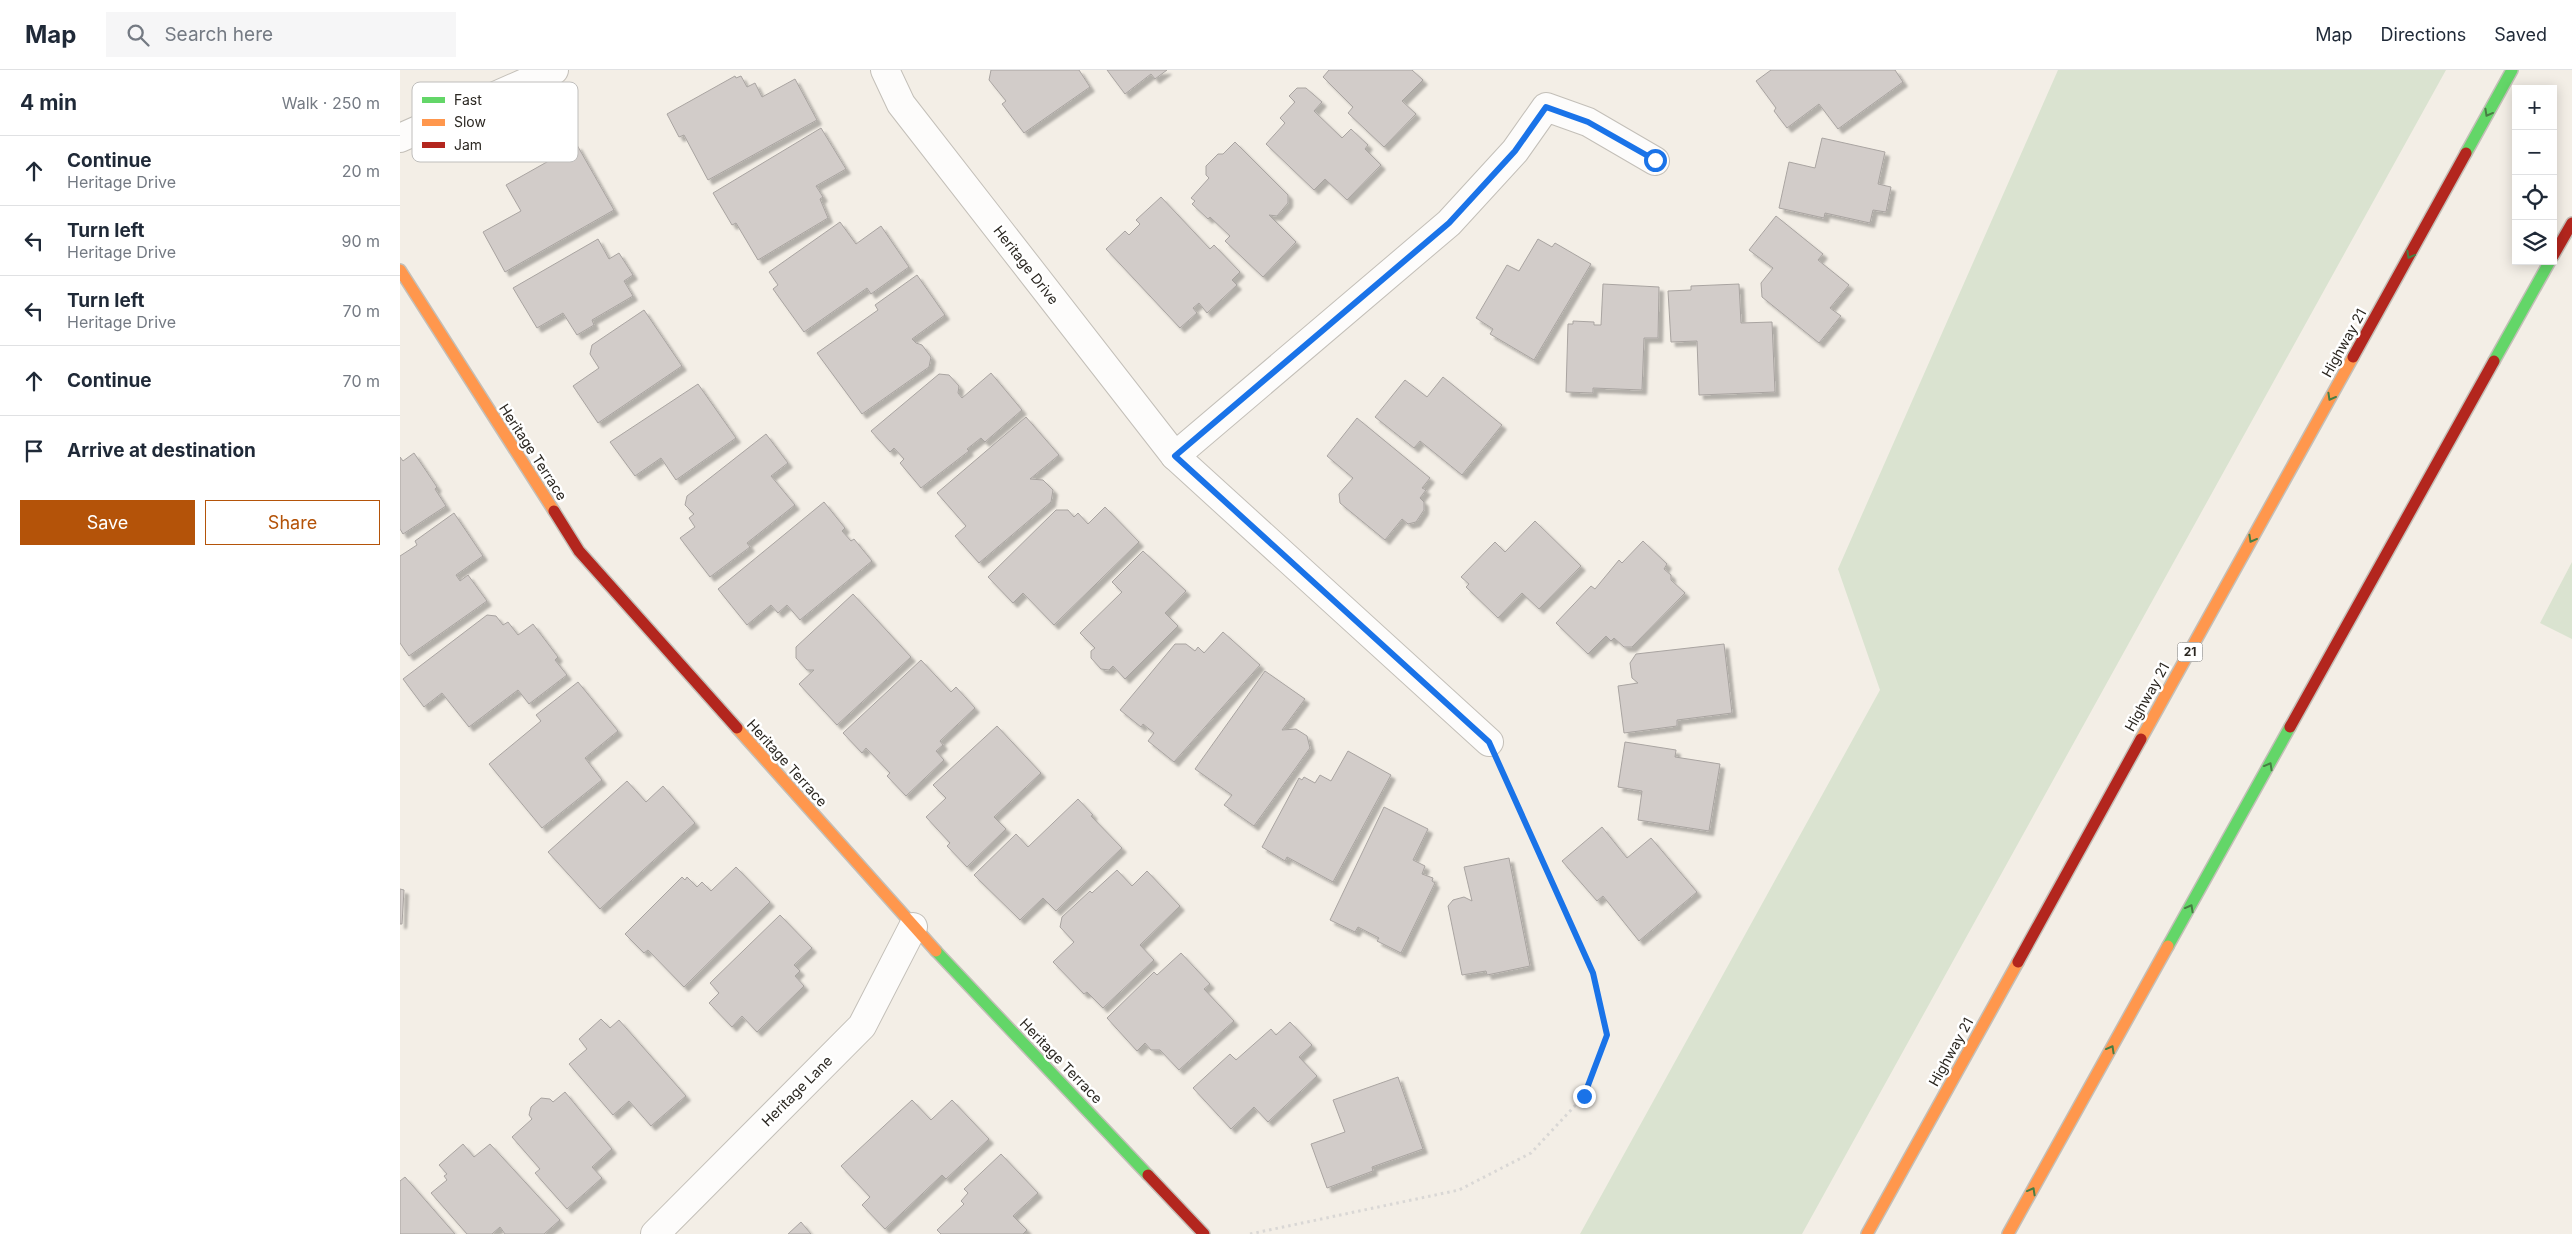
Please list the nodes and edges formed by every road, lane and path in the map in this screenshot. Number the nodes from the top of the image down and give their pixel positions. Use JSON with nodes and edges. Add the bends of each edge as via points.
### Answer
{"nodes":[{"id":1,"x":554,"y":70,"type":"edge"},
{"id":2,"x":885,"y":70,"type":"edge"},
{"id":3,"x":2512,"y":70,"type":"edge"},
{"id":4,"x":527,"y":82,"type":"edge"},
{"id":5,"x":412,"y":133,"type":"edge"},
{"id":6,"x":400,"y":138,"type":"edge"},
{"id":7,"x":1655,"y":160,"type":"dead end"},
{"id":8,"x":2572,"y":223,"type":"edge"},
{"id":9,"x":2557,"y":249,"type":"edge"},
{"id":10,"x":2548,"y":265,"type":"edge"},
{"id":11,"x":400,"y":270,"type":"edge"},
{"id":12,"x":1175,"y":456,"type":"junction"},
{"id":13,"x":1489,"y":742,"type":"joint"},
{"id":14,"x":913,"y":927,"type":"junction"},
{"id":15,"x":655,"y":1234,"type":"edge"},
{"id":16,"x":1204,"y":1234,"type":"edge"},
{"id":17,"x":1250,"y":1234,"type":"edge"},
{"id":18,"x":1867,"y":1234,"type":"edge"},
{"id":19,"x":2008,"y":1234,"type":"edge"}],
"edges":[{"from":1,"to":4,"type":"street"},
{"from":2,"to":12,"type":"street","name":"Heritage Drive","via":[[901,104]]},
{"from":3,"to":18,"type":"main road","name":"Highway 21","number":"21","one_way":true},
{"from":5,"to":6,"type":"street"},
{"from":7,"to":12,"type":"street","via":[[1588,122],[1546,107],[1515,151],[1449,223]]},
{"from":8,"to":9,"type":"main road"},
{"from":19,"to":10,"type":"main road","one_way":true},
{"from":11,"to":14,"type":"main road","name":"Heritage Terrace","via":[[579,551]]},
{"from":12,"to":13,"type":"street","name":"Heritage Drive"},
{"from":13,"to":17,"type":"path","via":[[1593,973],[1607,1035],[1584,1096],[1531,1153],[1459,1190]]},
{"from":14,"to":15,"type":"street","name":"Heritage Lane","via":[[862,1026]]},
{"from":14,"to":16,"type":"main road","name":"Heritage Terrace"}]}
